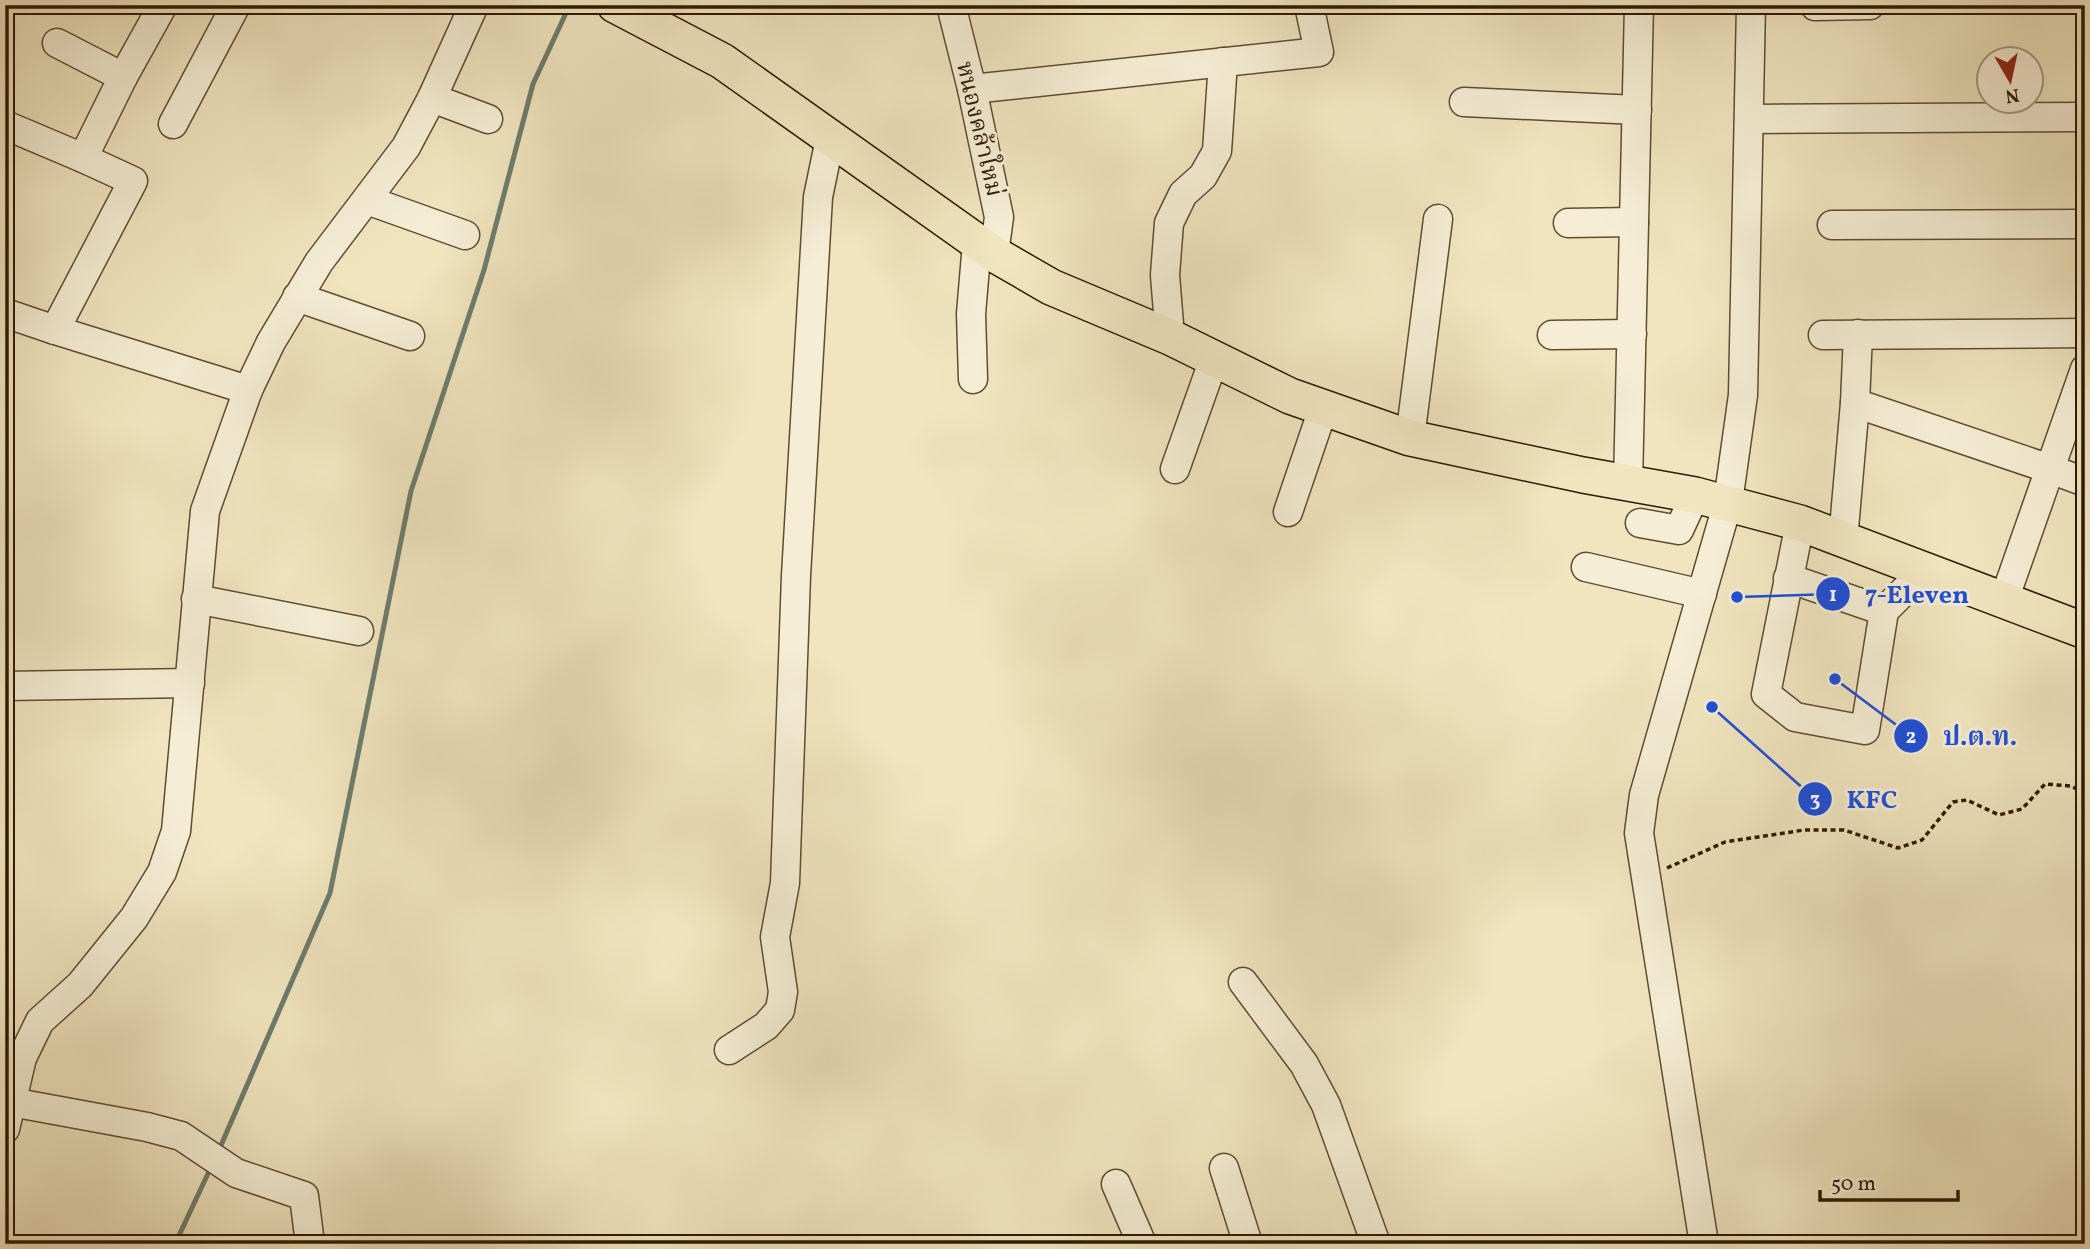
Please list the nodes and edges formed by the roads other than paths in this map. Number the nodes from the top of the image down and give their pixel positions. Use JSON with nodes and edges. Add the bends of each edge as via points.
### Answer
{"nodes":[{"id":1,"x":163,"y":5,"type":"edge"},
{"id":2,"x":236,"y":5,"type":"edge"},
{"id":3,"x":474,"y":5,"type":"edge"},
{"id":4,"x":615,"y":5,"type":"edge"},
{"id":5,"x":951,"y":5,"type":"edge"},
{"id":6,"x":1309,"y":5,"type":"edge"},
{"id":7,"x":1639,"y":5,"type":"edge"},
{"id":8,"x":1751,"y":5,"type":"edge"},
{"id":9,"x":1870,"y":5,"type":"edge"},
{"id":10,"x":1815,"y":6,"type":"edge"},
{"id":11,"x":57,"y":43,"type":"dead end"},
{"id":12,"x":1223,"y":62,"type":"junction"},
{"id":13,"x":123,"y":77,"type":"junction"},
{"id":14,"x":972,"y":89,"type":"junction"},
{"id":15,"x":432,"y":98,"type":"junction"},
{"id":16,"x":1464,"y":102,"type":"dead end"},
{"id":17,"x":1637,"y":110,"type":"junction"},
{"id":18,"x":2085,"y":117,"type":"edge"},
{"id":19,"x":488,"y":119,"type":"dead end"},
{"id":20,"x":1750,"y":119,"type":"junction"},
{"id":21,"x":173,"y":124,"type":"dead end"},
{"id":22,"x":7,"y":131,"type":"edge"},
{"id":23,"x":830,"y":139,"type":"junction"},
{"id":24,"x":83,"y":158,"type":"junction"},
{"id":25,"x":367,"y":200,"type":"junction"},
{"id":26,"x":1438,"y":219,"type":"dead end"},
{"id":27,"x":1634,"y":222,"type":"junction"},
{"id":28,"x":1568,"y":223,"type":"dead end"},
{"id":29,"x":2085,"y":224,"type":"edge"},
{"id":30,"x":1832,"y":225,"type":"dead end"},
{"id":31,"x":465,"y":235,"type":"dead end"},
{"id":32,"x":985,"y":249,"type":"junction"},
{"id":33,"x":297,"y":297,"type":"junction"},
{"id":34,"x":5,"y":313,"type":"edge"},
{"id":35,"x":55,"y":330,"type":"junction"},
{"id":36,"x":2085,"y":333,"type":"edge"},
{"id":37,"x":1632,"y":334,"type":"junction"},
{"id":38,"x":1858,"y":334,"type":"junction"},
{"id":39,"x":1552,"y":335,"type":"dead end"},
{"id":40,"x":1823,"y":335,"type":"dead end"},
{"id":41,"x":410,"y":336,"type":"dead end"},
{"id":42,"x":1170,"y":337,"type":"junction"},
{"id":43,"x":1214,"y":359,"type":"junction"},
{"id":44,"x":2085,"y":369,"type":"edge"},
{"id":45,"x":973,"y":379,"type":"dead end"},
{"id":46,"x":248,"y":390,"type":"junction"},
{"id":47,"x":1855,"y":403,"type":"junction"},
{"id":48,"x":1323,"y":409,"type":"junction"},
{"id":49,"x":1410,"y":438,"type":"junction"},
{"id":50,"x":1175,"y":469,"type":"dead end"},
{"id":51,"x":2050,"y":469,"type":"junction"},
{"id":52,"x":2085,"y":482,"type":"edge"},
{"id":53,"x":1628,"y":484,"type":"junction"},
{"id":54,"x":1712,"y":499,"type":"junction"},
{"id":55,"x":1288,"y":512,"type":"dead end"},
{"id":56,"x":1640,"y":523,"type":"dead end"},
{"id":57,"x":1800,"y":523,"type":"junction"},
{"id":58,"x":1843,"y":540,"type":"junction"},
{"id":59,"x":1586,"y":567,"type":"dead end"},
{"id":60,"x":1925,"y":570,"type":"junction"},
{"id":61,"x":1788,"y":578,"type":"junction"},
{"id":62,"x":1702,"y":594,"type":"junction"},
{"id":63,"x":196,"y":599,"type":"junction"},
{"id":64,"x":2004,"y":600,"type":"junction"},
{"id":65,"x":1884,"y":611,"type":"junction"},
{"id":66,"x":359,"y":631,"type":"dead end"},
{"id":67,"x":2085,"y":631,"type":"edge"},
{"id":68,"x":190,"y":683,"type":"junction"},
{"id":69,"x":5,"y":686,"type":"edge"},
{"id":70,"x":1243,"y":982,"type":"dead end"},
{"id":71,"x":729,"y":1050,"type":"dead end"},
{"id":72,"x":10,"y":1094,"type":"edge"},
{"id":73,"x":1224,"y":1168,"type":"dead end"},
{"id":74,"x":1116,"y":1184,"type":"dead end"},
{"id":75,"x":310,"y":1244,"type":"edge"},
{"id":76,"x":1142,"y":1244,"type":"edge"},
{"id":77,"x":1248,"y":1244,"type":"edge"},
{"id":78,"x":1376,"y":1244,"type":"edge"},
{"id":79,"x":1704,"y":1244,"type":"edge"}],
"edges":[{"from":1,"to":13,"type":"street"},
{"from":2,"to":21,"type":"street"},
{"from":3,"to":15,"type":"street"},
{"from":4,"to":23,"type":"main road","via":[[722,61]]},
{"from":5,"to":14,"type":"street","name":"หนองคล้าใหม่"},
{"from":6,"to":12,"type":"street","via":[[1319,52]]},
{"from":7,"to":17,"type":"street"},
{"from":8,"to":20,"type":"street"},
{"from":9,"to":10,"type":"street"},
{"from":11,"to":13,"type":"street"},
{"from":12,"to":14,"type":"street"},
{"from":12,"to":42,"type":"street","via":[[1217,151],[1203,176],[1183,194],[1169,223]]},
{"from":13,"to":24,"type":"street"},
{"from":14,"to":32,"type":"street","name":"หนองคล้าใหม่","via":[[999,217]]},
{"from":15,"to":19,"type":"street"},
{"from":15,"to":25,"type":"street","via":[[407,147]]},
{"from":16,"to":17,"type":"street"},
{"from":17,"to":27,"type":"street"},
{"from":18,"to":20,"type":"street"},
{"from":20,"to":54,"type":"street","via":[[1743,395]]},
{"from":22,"to":24,"type":"street"},
{"from":23,"to":32,"type":"main road"},
{"from":23,"to":71,"type":"street","via":[[818,197],[796,576],[785,883],[775,937],[783,992],[780,1010],[766,1026]]},
{"from":24,"to":35,"type":"street","via":[[133,181]]},
{"from":25,"to":31,"type":"street"},
{"from":25,"to":33,"type":"street"},
{"from":26,"to":49,"type":"street"},
{"from":27,"to":28,"type":"street"},
{"from":27,"to":37,"type":"street"},
{"from":29,"to":30,"type":"street"},
{"from":32,"to":42,"type":"main road","via":[[1051,287]]},
{"from":32,"to":45,"type":"street","name":"หนองคล้าใหม่","via":[[971,314]]},
{"from":33,"to":41,"type":"street"},
{"from":33,"to":46,"type":"street"},
{"from":34,"to":35,"type":"street"},
{"from":35,"to":46,"type":"street"},
{"from":36,"to":38,"type":"street"},
{"from":37,"to":39,"type":"street"},
{"from":37,"to":53,"type":"street"},
{"from":38,"to":40,"type":"street"},
{"from":38,"to":47,"type":"street"},
{"from":42,"to":43,"type":"main road"},
{"from":43,"to":48,"type":"main road"},
{"from":43,"to":50,"type":"street"},
{"from":44,"to":51,"type":"street"},
{"from":46,"to":63,"type":"street","via":[[205,511]]},
{"from":47,"to":51,"type":"street"},
{"from":47,"to":58,"type":"street"},
{"from":48,"to":49,"type":"main road"},
{"from":48,"to":55,"type":"street"},
{"from":49,"to":53,"type":"main road"},
{"from":51,"to":52,"type":"street"},
{"from":51,"to":64,"type":"street"},
{"from":53,"to":54,"type":"main road"},
{"from":54,"to":56,"type":"street","via":[[1679,530]]},
{"from":54,"to":57,"type":"main road"},
{"from":54,"to":62,"type":"street"},
{"from":57,"to":58,"type":"main road"},
{"from":57,"to":61,"type":"street"},
{"from":58,"to":60,"type":"main road"},
{"from":59,"to":62,"type":"street"},
{"from":60,"to":64,"type":"main road"},
{"from":60,"to":65,"type":"street"},
{"from":61,"to":65,"type":"street"},
{"from":61,"to":65,"type":"street","via":[[1766,694],[1796,717],[1865,730]]},
{"from":62,"to":79,"type":"street","via":[[1644,794],[1639,833]]},
{"from":63,"to":66,"type":"street"},
{"from":63,"to":68,"type":"street"},
{"from":64,"to":67,"type":"main road"},
{"from":68,"to":69,"type":"street"},
{"from":68,"to":72,"type":"street","via":[[176,831],[162,872],[134,918],[80,985],[40,1021]]},
{"from":70,"to":78,"type":"street","via":[[1304,1064],[1326,1105]]},
{"from":72,"to":75,"type":"street","via":[[181,1136],[236,1173],[304,1196]]},
{"from":73,"to":77,"type":"street"},
{"from":74,"to":76,"type":"street"}]}
